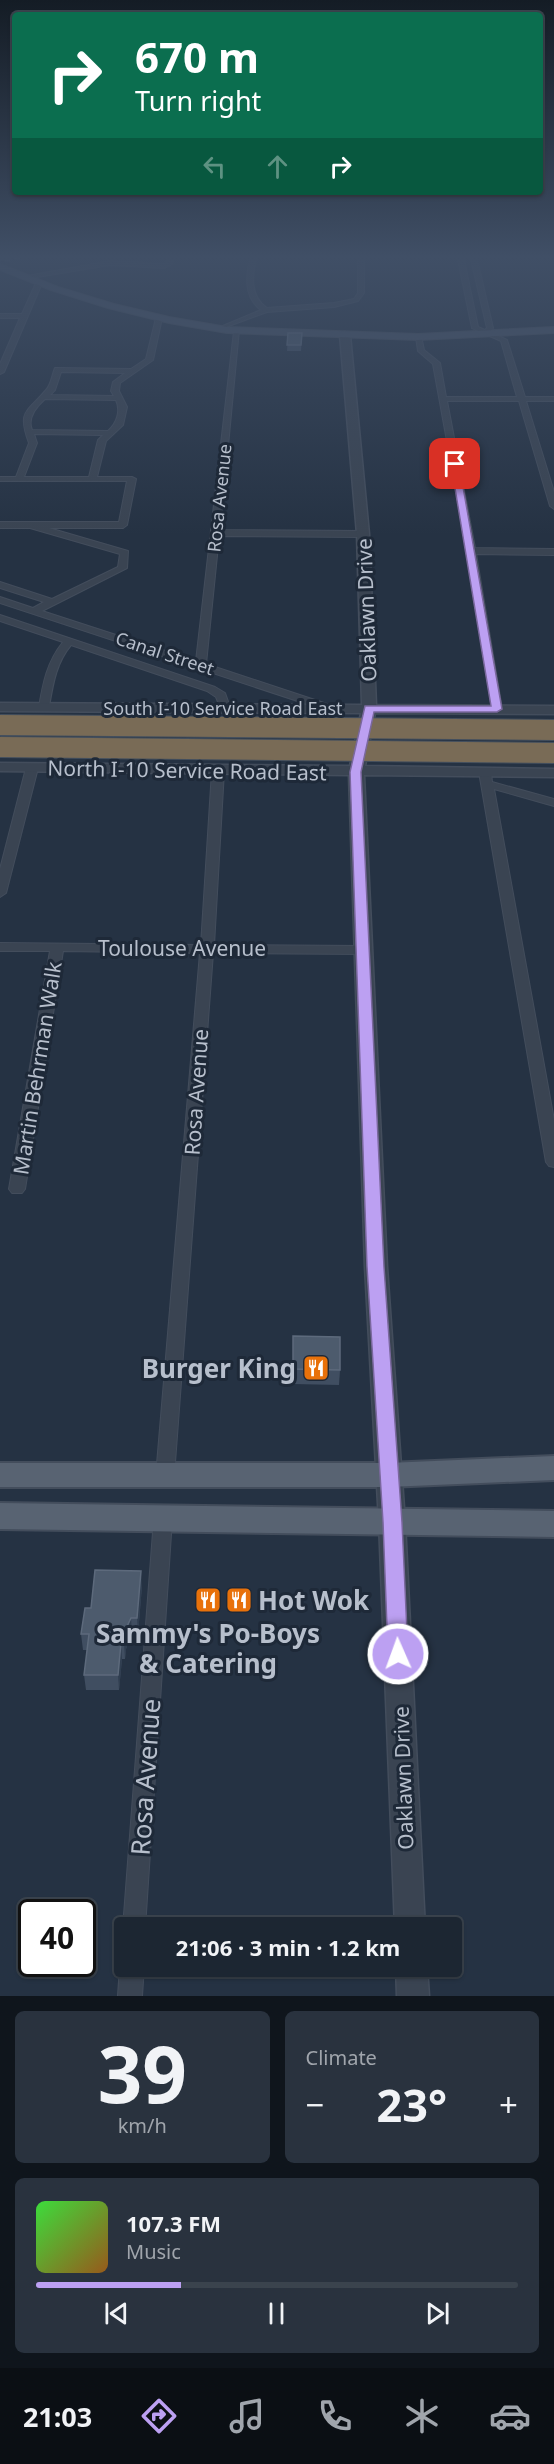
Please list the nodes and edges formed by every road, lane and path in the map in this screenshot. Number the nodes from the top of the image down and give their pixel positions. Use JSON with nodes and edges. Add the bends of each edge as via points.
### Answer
{"nodes":[{"id":1,"x":10,"y":348,"type":"edge"},
{"id":2,"x":152,"y":348,"type":"edge"},
{"id":3,"x":235,"y":348,"type":"edge"},
{"id":4,"x":346,"y":348,"type":"edge"},
{"id":5,"x":420,"y":348,"type":"edge"},
{"id":6,"x":506,"y":348,"type":"edge"},
{"id":7,"x":131,"y":371,"type":"junction"},
{"id":8,"x":0,"y":372,"type":"edge"},
{"id":9,"x":44,"y":397,"type":"junction"},
{"id":10,"x":117,"y":398,"type":"junction"},
{"id":11,"x":443,"y":399,"type":"junction"},
{"id":12,"x":521,"y":399,"type":"junction"},
{"id":13,"x":554,"y":399,"type":"edge"},
{"id":14,"x":31,"y":432,"type":"junction"},
{"id":15,"x":108,"y":433,"type":"junction"},
{"id":16,"x":20,"y":478,"type":"junction"},
{"id":17,"x":0,"y":479,"type":"edge"},
{"id":18,"x":92,"y":479,"type":"junction"},
{"id":19,"x":554,"y":506,"type":"edge"},
{"id":20,"x":0,"y":525,"type":"edge"},
{"id":21,"x":32,"y":525,"type":"junction"},
{"id":22,"x":216,"y":533,"type":"junction"},
{"id":23,"x":363,"y":534,"type":"junction"},
{"id":24,"x":471,"y":551,"type":"junction"},
{"id":25,"x":554,"y":552,"type":"edge"},
{"id":26,"x":0,"y":585,"type":"edge"},
{"id":27,"x":0,"y":600,"type":"edge"},
{"id":28,"x":52,"y":602,"type":"junction"},
{"id":29,"x":34,"y":611,"type":"junction"},
{"id":30,"x":0,"y":618,"type":"edge"},
{"id":31,"x":69,"y":641,"type":"junction"},
{"id":32,"x":201,"y":665,"type":"junction"},
{"id":33,"x":0,"y":707,"type":"edge"},
{"id":34,"x":44,"y":707,"type":"junction"},
{"id":35,"x":225,"y":707,"type":"junction"},
{"id":36,"x":329,"y":708,"type":"junction"},
{"id":37,"x":369,"y":708,"type":"junction"},
{"id":38,"x":497,"y":709,"type":"junction"},
{"id":39,"x":554,"y":710,"type":"edge"},
{"id":40,"x":0,"y":725,"type":"edge"},
{"id":41,"x":554,"y":730,"type":"edge"},
{"id":42,"x":0,"y":747,"type":"edge"},
{"id":43,"x":554,"y":753,"type":"edge"},
{"id":44,"x":0,"y":767,"type":"edge"},
{"id":45,"x":32,"y":768,"type":"junction"},
{"id":46,"x":218,"y":771,"type":"junction"},
{"id":47,"x":356,"y":772,"type":"junction"},
{"id":48,"x":554,"y":773,"type":"edge"},
{"id":49,"x":486,"y":778,"type":"junction"},
{"id":50,"x":554,"y":803,"type":"edge"},
{"id":51,"x":0,"y":893,"type":"edge"},
{"id":52,"x":0,"y":947,"type":"edge"},
{"id":53,"x":57,"y":947,"type":"junction"},
{"id":54,"x":207,"y":948,"type":"junction"},
{"id":55,"x":364,"y":950,"type":"junction"},
{"id":56,"x":554,"y":1162,"type":"edge"},
{"id":57,"x":17,"y":1189,"type":"dead end"},
{"id":58,"x":554,"y":1468,"type":"edge"},
{"id":59,"x":0,"y":1475,"type":"edge"},
{"id":60,"x":388,"y":1475,"type":"junction"},
{"id":61,"x":165,"y":1476,"type":"junction"},
{"id":62,"x":0,"y":1516,"type":"edge"},
{"id":63,"x":163,"y":1519,"type":"junction"},
{"id":64,"x":392,"y":1522,"type":"junction"},
{"id":65,"x":554,"y":1524,"type":"edge"},
{"id":66,"x":135,"y":1917,"type":"edge"},
{"id":67,"x":410,"y":1917,"type":"edge"},
{"id":68,"x":131,"y":1977,"type":"edge"},
{"id":69,"x":412,"y":1977,"type":"edge"},
{"id":70,"x":130,"y":1996,"type":"edge"},
{"id":71,"x":413,"y":1996,"type":"edge"}],
"edges":[{"from":1,"to":8,"type":"street"},
{"from":2,"to":7,"type":"street","via":[[149,360]]},
{"from":3,"to":22,"type":"street","name":"Rosa Avenue"},
{"from":4,"to":23,"type":"street","name":"Oaklawn Drive"},
{"from":5,"to":11,"type":"street","via":[[436,363]]},
{"from":6,"to":12,"type":"street"},
{"from":7,"to":9,"type":"street","via":[[58,370]]},
{"from":7,"to":10,"type":"street","via":[[117,382]]},
{"from":9,"to":10,"type":"street"},
{"from":9,"to":14,"type":"street","via":[[32,407],[26,424]]},
{"from":10,"to":15,"type":"street","via":[[123,407],[119,425]]},
{"from":11,"to":12,"type":"street"},
{"from":11,"to":24,"type":"street"},
{"from":12,"to":13,"type":"street"},
{"from":12,"to":19,"type":"street"},
{"from":14,"to":15,"type":"street"},
{"from":14,"to":16,"type":"street","via":[[33,443]]},
{"from":15,"to":18,"type":"street","via":[[99,449]]},
{"from":16,"to":17,"type":"street"},
{"from":16,"to":18,"type":"street"},
{"from":18,"to":21,"type":"street","via":[[132,479],[123,525]]},
{"from":20,"to":21,"type":"street"},
{"from":21,"to":28,"type":"street","via":[[125,553],[122,568]]},
{"from":22,"to":23,"type":"street"},
{"from":22,"to":32,"type":"street","name":"Rosa Avenue"},
{"from":23,"to":37,"type":"street","name":"Oaklawn Drive"},
{"from":24,"to":25,"type":"street"},
{"from":24,"to":38,"type":"street"},
{"from":26,"to":28,"type":"street"},
{"from":27,"to":29,"type":"street","name":"Canal Street"},
{"from":28,"to":29,"type":"street"},
{"from":29,"to":32,"type":"street","name":"Canal Street"},
{"from":30,"to":31,"type":"street","name":"Canal Street"},
{"from":31,"to":34,"type":"street","via":[[50,669]]},
{"from":31,"to":35,"type":"street","name":"Canal Street","via":[[211,689],[221,695]]},
{"from":32,"to":36,"type":"street","name":"Canal Street"},
{"from":33,"to":34,"type":"street","name":"South I-10 Service Road East"},
{"from":34,"to":35,"type":"street","name":"South I-10 Service Road East"},
{"from":35,"to":36,"type":"street","name":"South I-10 Service Road East"},
{"from":35,"to":46,"type":"street","name":"Rosa Avenue"},
{"from":36,"to":37,"type":"street","name":"South I-10 Service Road East"},
{"from":37,"to":38,"type":"street","name":"South I-10 Service Road East"},
{"from":37,"to":47,"type":"street","name":"Oaklawn Drive"},
{"from":38,"to":39,"type":"street","name":"South I-10 Service Road East"},
{"from":40,"to":41,"type":"highway","bridge":true},
{"from":42,"to":43,"type":"highway","bridge":true},
{"from":44,"to":45,"type":"street","name":"North I-10 Service Road East"},
{"from":45,"to":46,"type":"street","name":"North I-10 Service Road East"},
{"from":45,"to":51,"type":"street"},
{"from":46,"to":47,"type":"street","name":"North I-10 Service Road East"},
{"from":46,"to":54,"type":"street","name":"Rosa Avenue"},
{"from":47,"to":49,"type":"street","name":"North I-10 Service Road East"},
{"from":47,"to":55,"type":"street","name":"Oaklawn Drive"},
{"from":48,"to":49,"type":"street","name":"North I-10 Service Road East"},
{"from":49,"to":50,"type":"street"},
{"from":49,"to":56,"type":"street"},
{"from":52,"to":53,"type":"street","name":"Toulouse Avenue"},
{"from":53,"to":54,"type":"street","name":"Toulouse Avenue"},
{"from":53,"to":57,"type":"street","name":"Martin Behrman Walk"},
{"from":54,"to":55,"type":"street","name":"Toulouse Avenue"},
{"from":54,"to":61,"type":"street","name":"Rosa Avenue"},
{"from":55,"to":60,"type":"street","name":"Oaklawn Drive"},
{"from":58,"to":60,"type":"main road"},
{"from":59,"to":61,"type":"main road"},
{"from":60,"to":61,"type":"main road"},
{"from":60,"to":64,"type":"street","name":"Oaklawn Drive"},
{"from":62,"to":63,"type":"main road"},
{"from":63,"to":64,"type":"main road"},
{"from":63,"to":66,"type":"street","name":"Rosa Avenue"},
{"from":64,"to":65,"type":"main road"},
{"from":64,"to":67,"type":"street","name":"Oaklawn Drive"},
{"from":68,"to":70,"type":"street"},
{"from":69,"to":71,"type":"street"}]}
